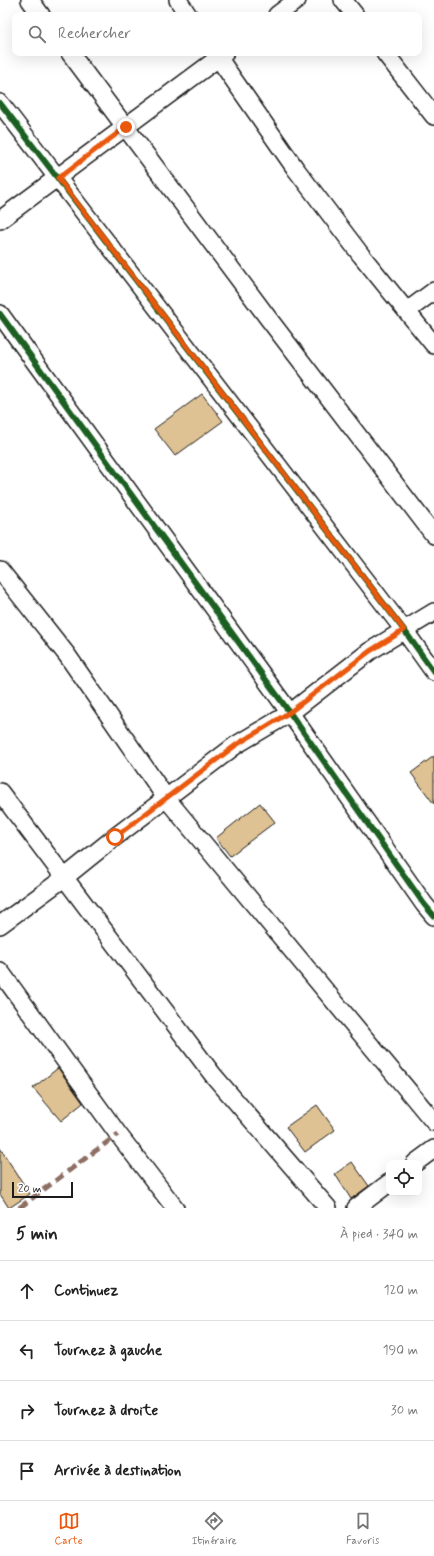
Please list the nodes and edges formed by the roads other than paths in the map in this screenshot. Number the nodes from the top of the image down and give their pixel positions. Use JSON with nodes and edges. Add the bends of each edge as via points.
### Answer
{"nodes":[{"id":1,"x":30,"y":0,"type":"edge"},
{"id":2,"x":178,"y":0,"type":"edge"},
{"id":3,"x":297,"y":0,"type":"edge"},
{"id":4,"x":343,"y":0,"type":"edge"},
{"id":5,"x":39,"y":12,"type":"edge"},
{"id":6,"x":186,"y":12,"type":"edge"},
{"id":7,"x":280,"y":12,"type":"edge"},
{"id":8,"x":353,"y":12,"type":"edge"},
{"id":9,"x":72,"y":56,"type":"edge"},
{"id":10,"x":218,"y":56,"type":"edge"},
{"id":11,"x":220,"y":56,"type":"edge"},
{"id":12,"x":386,"y":56,"type":"edge"},
{"id":13,"x":0,"y":103,"type":"edge"},
{"id":14,"x":434,"y":116,"type":"edge"},
{"id":15,"x":126,"y":127,"type":"junction"},
{"id":16,"x":58,"y":178,"type":"junction"},
{"id":17,"x":0,"y":220,"type":"edge"},
{"id":18,"x":434,"y":291,"type":"edge"},
{"id":19,"x":406,"y":311,"type":"junction"},
{"id":20,"x":0,"y":314,"type":"edge"},
{"id":21,"x":434,"y":345,"type":"edge"},
{"id":22,"x":434,"y":535,"type":"edge"},
{"id":23,"x":0,"y":570,"type":"edge"},
{"id":24,"x":434,"y":612,"type":"edge"},
{"id":25,"x":404,"y":630,"type":"junction"},
{"id":26,"x":434,"y":672,"type":"edge"},
{"id":27,"x":290,"y":712,"type":"junction"},
{"id":28,"x":0,"y":792,"type":"edge"},
{"id":29,"x":166,"y":798,"type":"junction"},
{"id":30,"x":64,"y":878,"type":"junction"},
{"id":31,"x":434,"y":916,"type":"edge"},
{"id":32,"x":0,"y":925,"type":"edge"},
{"id":33,"x":0,"y":971,"type":"edge"},
{"id":34,"x":434,"y":1122,"type":"edge"},
{"id":35,"x":434,"y":1149,"type":"edge"},
{"id":36,"x":419,"y":1160,"type":"edge"},
{"id":37,"x":386,"y":1185,"type":"edge"},
{"id":38,"x":175,"y":1208,"type":"edge"},
{"id":39,"x":328,"y":1208,"type":"edge"},
{"id":40,"x":356,"y":1208,"type":"edge"}],
"edges":[{"from":1,"to":5,"type":"street"},
{"from":2,"to":6,"type":"street"},
{"from":3,"to":7,"type":"street"},
{"from":4,"to":8,"type":"street"},
{"from":9,"to":15,"type":"street"},
{"from":10,"to":15,"type":"street"},
{"from":11,"to":19,"type":"street","via":[[300,174],[360,255]]},
{"from":12,"to":14,"type":"street"},
{"from":13,"to":16,"type":"street"},
{"from":15,"to":16,"type":"street"},
{"from":15,"to":22,"type":"street"},
{"from":16,"to":17,"type":"street"},
{"from":16,"to":25,"type":"street"},
{"from":18,"to":19,"type":"street"},
{"from":19,"to":21,"type":"street"},
{"from":20,"to":27,"type":"street"},
{"from":23,"to":29,"type":"street","via":[[67,655]]},
{"from":24,"to":25,"type":"street"},
{"from":25,"to":26,"type":"street"},
{"from":25,"to":27,"type":"street","via":[[370,651]]},
{"from":27,"to":29,"type":"street","via":[[236,745]]},
{"from":27,"to":31,"type":"street"},
{"from":28,"to":30,"type":"street"},
{"from":29,"to":30,"type":"street"},
{"from":29,"to":34,"type":"street"},
{"from":30,"to":32,"type":"street"},
{"from":30,"to":39,"type":"street","via":[[213,1075]]},
{"from":33,"to":38,"type":"street"},
{"from":35,"to":36,"type":"street"},
{"from":37,"to":40,"type":"street"}]}
